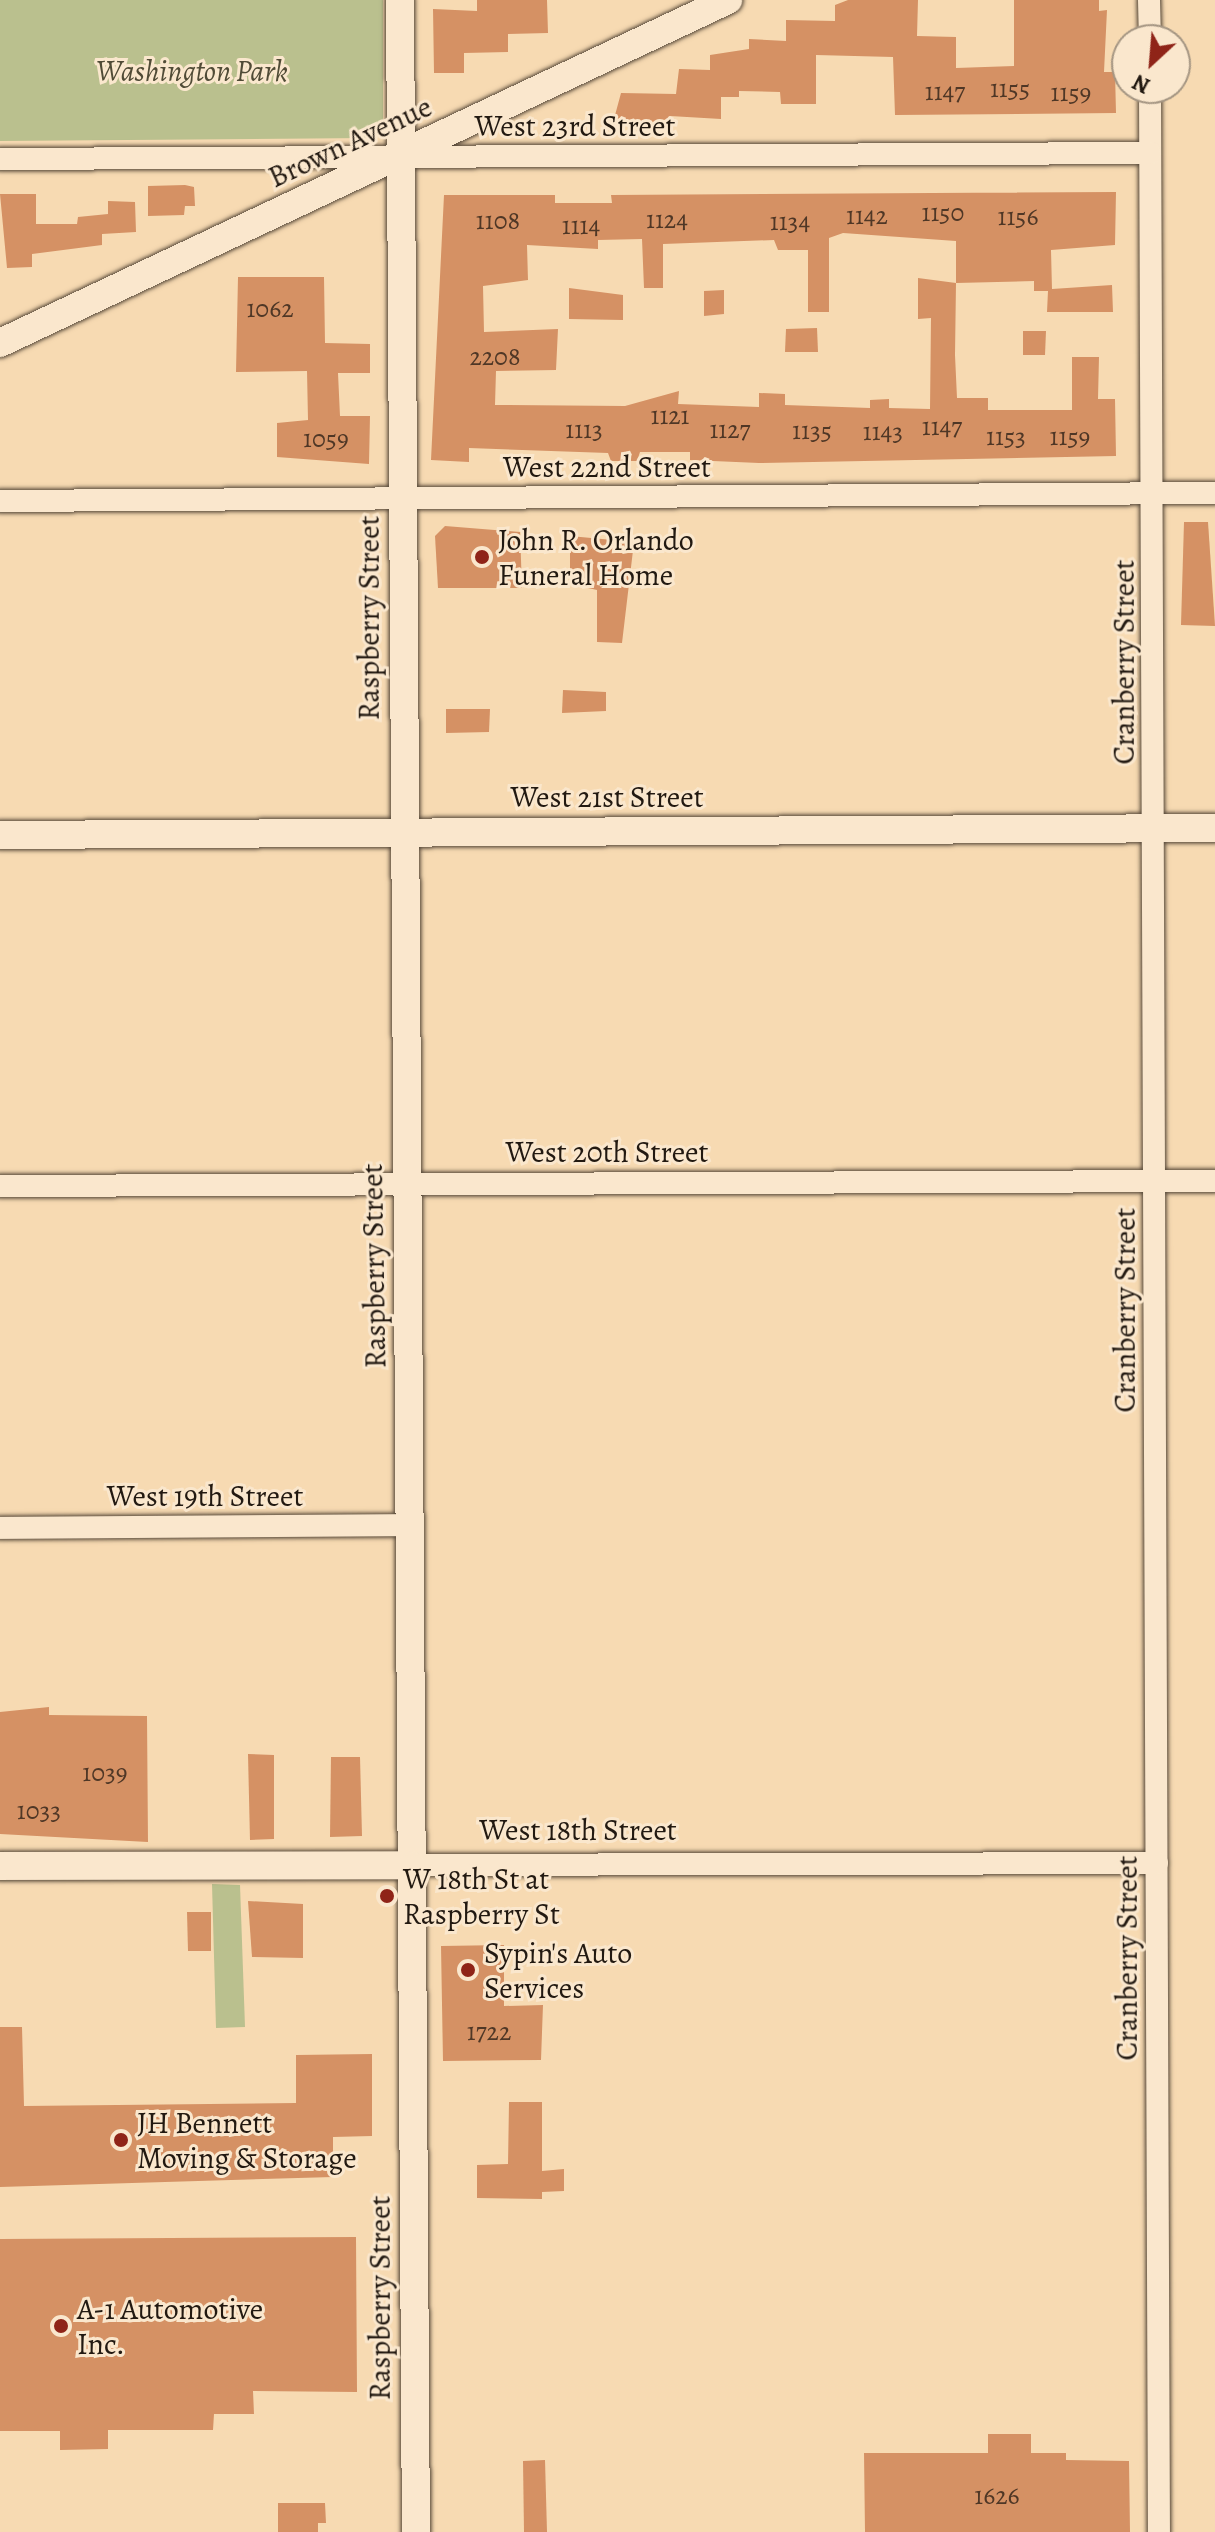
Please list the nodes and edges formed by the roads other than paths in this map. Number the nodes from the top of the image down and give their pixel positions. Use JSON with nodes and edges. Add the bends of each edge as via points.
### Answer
{"nodes":[{"id":1,"x":400,"y":0,"type":"edge"},
{"id":2,"x":728,"y":0,"type":"edge"},
{"id":3,"x":1149,"y":0,"type":"edge"},
{"id":4,"x":1150,"y":24,"type":"edge"},
{"id":5,"x":1150,"y":104,"type":"edge"},
{"id":6,"x":1150,"y":153,"type":"junction"},
{"id":7,"x":401,"y":157,"type":"junction"},
{"id":8,"x":0,"y":159,"type":"edge"},
{"id":9,"x":0,"y":343,"type":"edge"},
{"id":10,"x":1215,"y":493,"type":"edge"},
{"id":11,"x":1152,"y":494,"type":"junction"},
{"id":12,"x":403,"y":498,"type":"junction"},
{"id":13,"x":0,"y":501,"type":"edge"},
{"id":14,"x":1155,"y":828,"type":"junction"},
{"id":15,"x":1215,"y":828,"type":"edge"},
{"id":16,"x":405,"y":832,"type":"junction"},
{"id":17,"x":0,"y":835,"type":"edge"},
{"id":18,"x":1156,"y":1181,"type":"junction"},
{"id":19,"x":1215,"y":1181,"type":"edge"},
{"id":20,"x":407,"y":1182,"type":"junction"},
{"id":21,"x":0,"y":1186,"type":"edge"},
{"id":22,"x":410,"y":1525,"type":"junction"},
{"id":23,"x":0,"y":1528,"type":"edge"},
{"id":24,"x":1157,"y":1863,"type":"junction"},
{"id":25,"x":411,"y":1865,"type":"junction"},
{"id":26,"x":0,"y":1866,"type":"edge"},
{"id":27,"x":416,"y":2532,"type":"edge"},
{"id":28,"x":1159,"y":2532,"type":"edge"}],
"edges":[{"from":1,"to":7,"type":"street","name":"Raspberry Street"},
{"from":2,"to":7,"type":"street","name":"Brown Avenue"},
{"from":3,"to":4,"type":"street"},
{"from":5,"to":6,"type":"street","name":"Cranberry Street"},
{"from":6,"to":7,"type":"street","name":"West 23rd Street"},
{"from":6,"to":11,"type":"street","name":"Cranberry Street"},
{"from":7,"to":8,"type":"street","name":"West 23rd Street"},
{"from":7,"to":9,"type":"street","name":"Brown Avenue"},
{"from":7,"to":12,"type":"street","name":"Raspberry Street"},
{"from":10,"to":11,"type":"street","name":"West 22nd Street"},
{"from":11,"to":12,"type":"street","name":"West 22nd Street"},
{"from":11,"to":14,"type":"street","name":"Cranberry Street"},
{"from":12,"to":13,"type":"street","name":"West 22nd Street"},
{"from":12,"to":16,"type":"street","name":"Raspberry Street"},
{"from":14,"to":15,"type":"street","name":"West 21st Street"},
{"from":14,"to":16,"type":"street","name":"West 21st Street"},
{"from":14,"to":18,"type":"street","name":"Cranberry Street"},
{"from":16,"to":17,"type":"street","name":"West 21st Street"},
{"from":16,"to":20,"type":"street","name":"Raspberry Street"},
{"from":18,"to":19,"type":"street","name":"West 20th Street"},
{"from":18,"to":20,"type":"street","name":"West 20th Street"},
{"from":18,"to":24,"type":"street","name":"Cranberry Street"},
{"from":20,"to":21,"type":"street","name":"West 20th Street"},
{"from":20,"to":22,"type":"street","name":"Raspberry Street"},
{"from":22,"to":23,"type":"street","name":"West 19th Street"},
{"from":22,"to":25,"type":"street","name":"Raspberry Street"},
{"from":24,"to":25,"type":"street","name":"West 18th Street"},
{"from":24,"to":28,"type":"street","name":"Cranberry Street"},
{"from":25,"to":26,"type":"street","name":"West 18th Street"},
{"from":25,"to":27,"type":"street","name":"Raspberry Street"}]}
